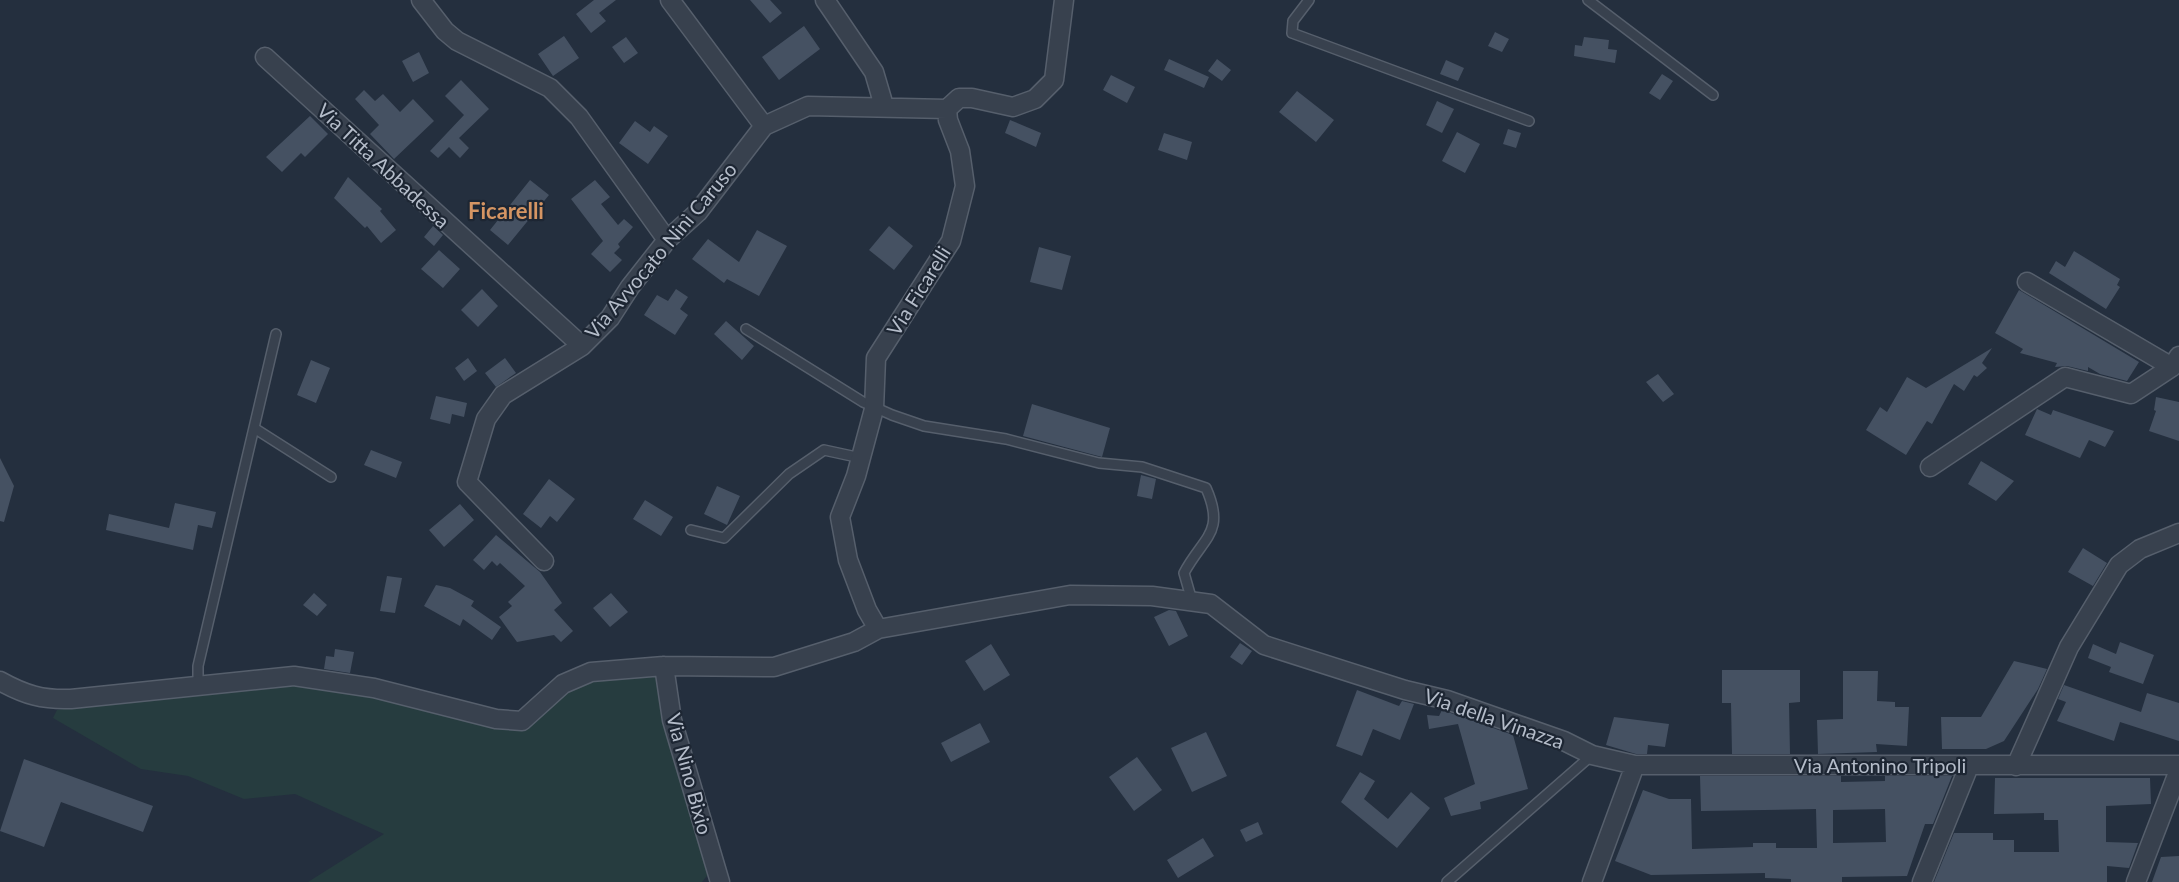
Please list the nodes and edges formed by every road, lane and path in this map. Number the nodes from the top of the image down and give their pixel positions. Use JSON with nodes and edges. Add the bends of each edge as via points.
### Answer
{"nodes":[{"id":1,"x":421,"y":0,"type":"edge"},
{"id":2,"x":670,"y":0,"type":"edge"},
{"id":3,"x":825,"y":0,"type":"edge"},
{"id":4,"x":1064,"y":0,"type":"edge"},
{"id":5,"x":1309,"y":0,"type":"edge"},
{"id":6,"x":1588,"y":0,"type":"edge"},
{"id":7,"x":265,"y":57,"type":"dead end"},
{"id":8,"x":1713,"y":95,"type":"dead end"},
{"id":9,"x":884,"y":106,"type":"junction"},
{"id":10,"x":947,"y":108,"type":"junction"},
{"id":11,"x":1529,"y":121,"type":"dead end"},
{"id":12,"x":764,"y":126,"type":"junction"},
{"id":13,"x":667,"y":240,"type":"junction"},
{"id":14,"x":2027,"y":282,"type":"dead end"},
{"id":15,"x":746,"y":329,"type":"dead end"},
{"id":16,"x":276,"y":334,"type":"dead end"},
{"id":17,"x":582,"y":346,"type":"junction"},
{"id":18,"x":2175,"y":362,"type":"edge"},
{"id":19,"x":874,"y":409,"type":"junction"},
{"id":20,"x":254,"y":428,"type":"junction"},
{"id":21,"x":861,"y":458,"type":"junction"},
{"id":22,"x":1930,"y":467,"type":"dead end"},
{"id":23,"x":331,"y":477,"type":"dead end"},
{"id":24,"x":691,"y":530,"type":"dead end"},
{"id":25,"x":2179,"y":533,"type":"edge"},
{"id":26,"x":544,"y":561,"type":"dead end"},
{"id":27,"x":1192,"y":602,"type":"junction"},
{"id":28,"x":878,"y":628,"type":"junction"},
{"id":29,"x":664,"y":666,"type":"junction"},
{"id":30,"x":0,"y":681,"type":"edge"},
{"id":31,"x":198,"y":684,"type":"junction"},
{"id":32,"x":1588,"y":754,"type":"junction"},
{"id":33,"x":1635,"y":765,"type":"junction"},
{"id":34,"x":2179,"y":765,"type":"edge"},
{"id":35,"x":1969,"y":766,"type":"junction"},
{"id":36,"x":2016,"y":766,"type":"junction"},
{"id":37,"x":2179,"y":770,"type":"edge"},
{"id":38,"x":720,"y":882,"type":"edge"},
{"id":39,"x":1448,"y":882,"type":"edge"},
{"id":40,"x":1592,"y":882,"type":"edge"},
{"id":41,"x":1922,"y":882,"type":"edge"},
{"id":42,"x":2136,"y":882,"type":"edge"}],
"edges":[{"from":1,"to":13,"type":"street","via":[[457,41],[550,88],[579,117]]},
{"from":2,"to":12,"type":"street"},
{"from":3,"to":9,"type":"street","via":[[874,72]]},
{"from":4,"to":10,"type":"street","via":[[1054,80],[1035,99],[1013,107],[959,98]]},
{"from":5,"to":11,"type":"lane","via":[[1293,21],[1292,33]]},
{"from":6,"to":8,"type":"lane"},
{"from":7,"to":17,"type":"street","name":"Via Titta Abbadessa"},
{"from":9,"to":10,"type":"street","name":"Via Avvocato Ninì Caruso"},
{"from":9,"to":12,"type":"street","name":"Via Avvocato Ninì Caruso","via":[[808,106]]},
{"from":10,"to":19,"type":"street","name":"Via Ficarelli","via":[[965,186],[951,241],[876,358]]},
{"from":12,"to":13,"type":"street","name":"Via Avvocato Ninì Caruso","via":[[698,212]]},
{"from":13,"to":17,"type":"street","name":"Via Avvocato Ninì Caruso","via":[[610,318]]},
{"from":14,"to":18,"type":"street"},
{"from":15,"to":19,"type":"lane"},
{"from":16,"to":20,"type":"lane"},
{"from":17,"to":26,"type":"street","name":"Via Avvocato Ninì Caruso","via":[[503,395],[486,419],[466,482]]},
{"from":18,"to":22,"type":"street","via":[[2131,394],[2065,377]]},
{"from":19,"to":21,"type":"street","name":"Via Ficarelli"},
{"from":19,"to":27,"type":"lane","via":[[924,426],[1006,439],[1099,463],[1142,467],[1206,488],[1214,506],[1214,529],[1184,573]]},
{"from":20,"to":23,"type":"lane"},
{"from":20,"to":31,"type":"lane","via":[[198,666]]},
{"from":21,"to":24,"type":"lane","via":[[824,450],[789,474],[724,538]]},
{"from":21,"to":28,"type":"street","name":"Via Ficarelli","via":[[840,517],[841,534],[867,610]]},
{"from":25,"to":36,"type":"street","via":[[2140,549],[2119,565],[2069,647]]},
{"from":27,"to":28,"type":"street","name":"Via della Vinazza","via":[[1152,596],[1070,595]]},
{"from":27,"to":32,"type":"street","name":"Via della Vinazza","via":[[1211,604],[1264,645],[1447,700],[1564,741]]},
{"from":28,"to":29,"type":"street","via":[[855,642],[774,667]]},
{"from":29,"to":31,"type":"street","via":[[591,672],[563,684],[522,721],[495,719],[374,688],[294,676]]},
{"from":29,"to":38,"type":"street","name":"Via Nino Bixio","via":[[672,720]]},
{"from":30,"to":31,"type":"street","via":[[24,695],[43,700]]},
{"from":32,"to":33,"type":"street","name":"Via Antonino Tripoli"},
{"from":32,"to":39,"type":"lane"},
{"from":33,"to":35,"type":"street","name":"Via Antonino Tripoli"},
{"from":33,"to":40,"type":"street"},
{"from":34,"to":36,"type":"street","name":"Via Antonino Tripoli"},
{"from":35,"to":36,"type":"street","name":"Via Antonino Tripoli"},
{"from":35,"to":41,"type":"street"},
{"from":37,"to":42,"type":"street"}]}
